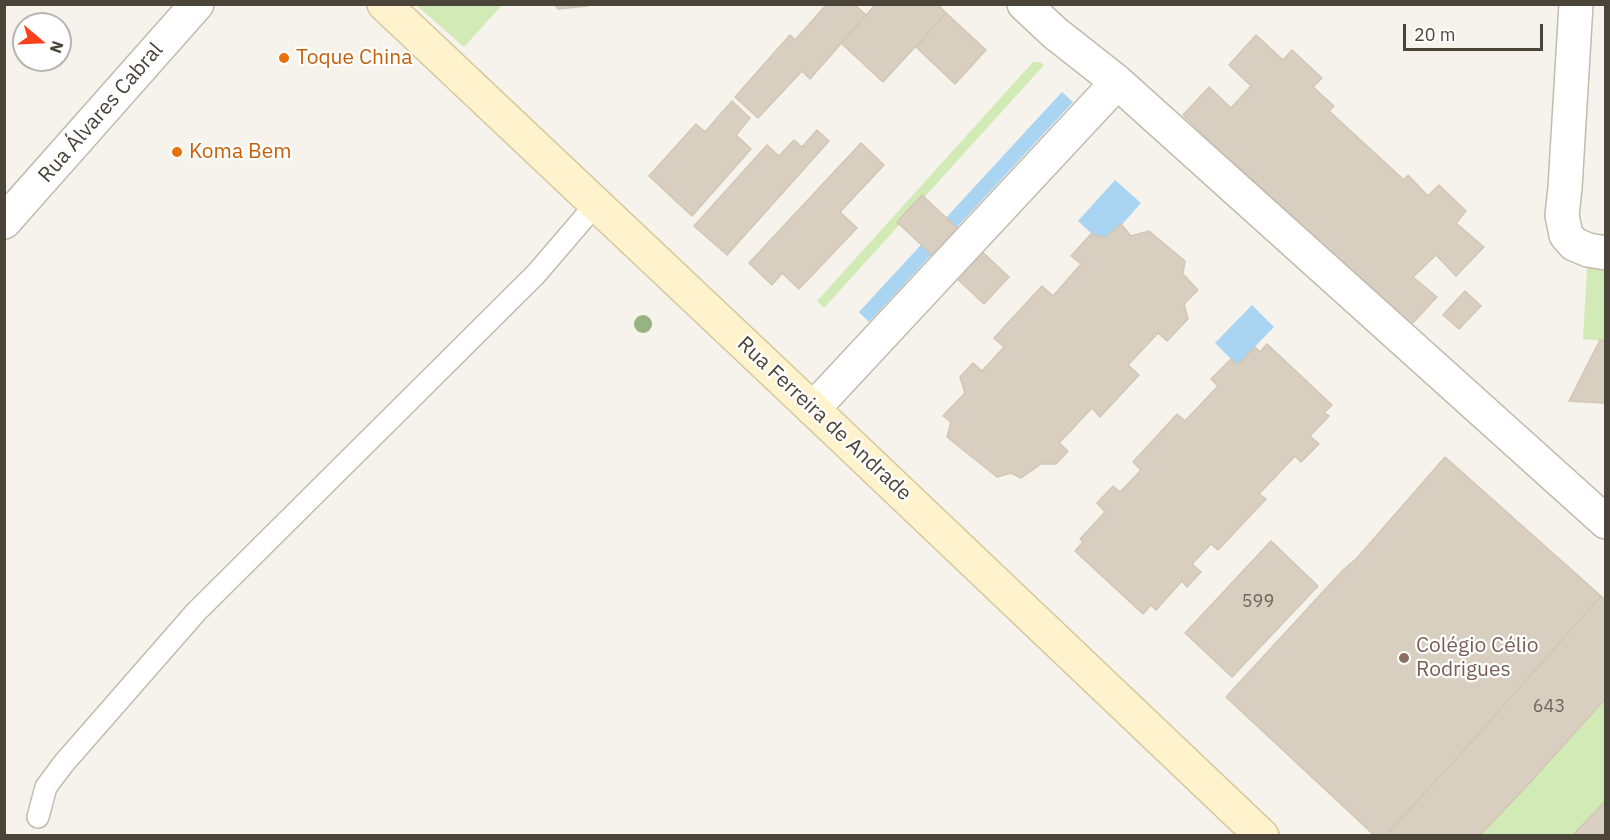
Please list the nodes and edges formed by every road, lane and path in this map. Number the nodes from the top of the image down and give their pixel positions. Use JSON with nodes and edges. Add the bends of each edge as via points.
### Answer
{"nodes":[{"id":1,"x":197,"y":4,"type":"edge"},
{"id":2,"x":384,"y":4,"type":"edge"},
{"id":3,"x":1024,"y":4,"type":"edge"},
{"id":4,"x":1576,"y":4,"type":"edge"},
{"id":5,"x":1116,"y":81,"type":"junction"},
{"id":6,"x":596,"y":204,"type":"junction"},
{"id":7,"x":4,"y":222,"type":"edge"},
{"id":8,"x":1605,"y":253,"type":"edge"},
{"id":9,"x":813,"y":409,"type":"junction"},
{"id":10,"x":1605,"y":522,"type":"edge"},
{"id":11,"x":38,"y":817,"type":"dead end"},
{"id":12,"x":1262,"y":836,"type":"edge"}],
"edges":[{"from":1,"to":7,"type":"street","name":"Rua Álvares Cabral"},
{"from":2,"to":6,"type":"street","name":"Rua Ferreira de Andrade"},
{"from":3,"to":5,"type":"street"},
{"from":4,"to":8,"type":"street","via":[[1562,215],[1566,235],[1574,244]]},
{"from":5,"to":9,"type":"street"},
{"from":5,"to":10,"type":"street"},
{"from":6,"to":9,"type":"street","name":"Rua Ferreira de Andrade"},
{"from":6,"to":11,"type":"lane","via":[[536,274],[196,612],[64,763],[46,787]]},
{"from":9,"to":12,"type":"street","name":"Rua Ferreira de Andrade"}]}
